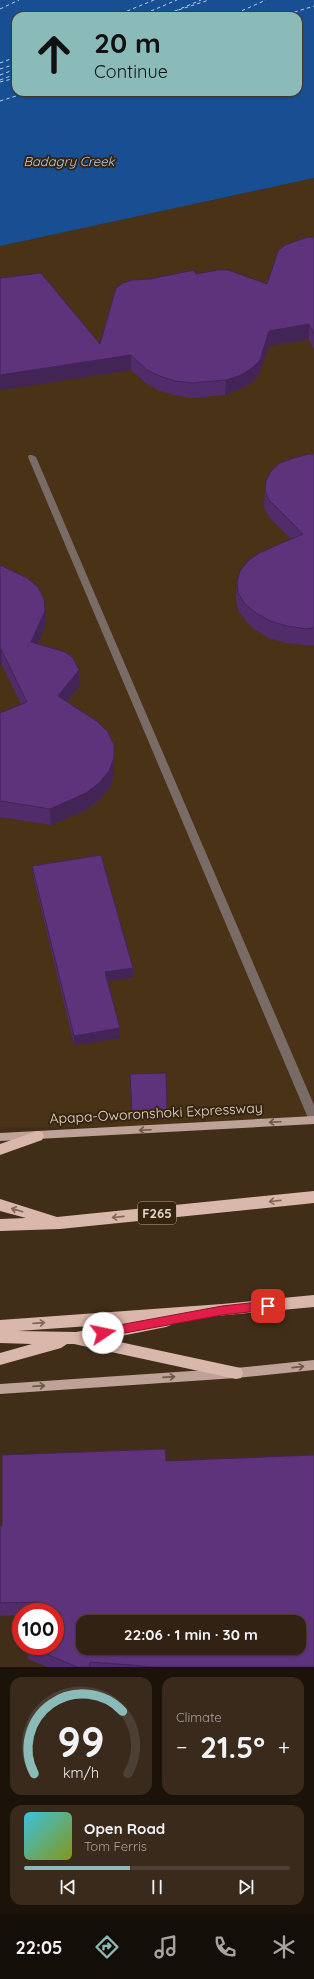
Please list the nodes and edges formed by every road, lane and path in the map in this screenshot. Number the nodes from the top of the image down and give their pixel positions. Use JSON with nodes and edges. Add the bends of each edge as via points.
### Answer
{"nodes":[{"id":1,"x":32,"y":457,"type":"dead end"},
{"id":2,"x":314,"y":1119,"type":"edge"},
{"id":3,"x":0,"y":1136,"type":"edge"},
{"id":4,"x":37,"y":1136,"type":"junction"},
{"id":5,"x":0,"y":1150,"type":"edge"},
{"id":6,"x":314,"y":1197,"type":"edge"},
{"id":7,"x":0,"y":1205,"type":"edge"},
{"id":8,"x":60,"y":1223,"type":"junction"},
{"id":9,"x":0,"y":1225,"type":"edge"},
{"id":10,"x":314,"y":1301,"type":"edge"},
{"id":11,"x":222,"y":1310,"type":"junction"},
{"id":12,"x":0,"y":1326,"type":"edge"},
{"id":13,"x":0,"y":1337,"type":"edge"},
{"id":14,"x":74,"y":1338,"type":"junction"},
{"id":15,"x":0,"y":1358,"type":"edge"},
{"id":16,"x":314,"y":1365,"type":"edge"},
{"id":17,"x":236,"y":1373,"type":"junction"},
{"id":18,"x":0,"y":1389,"type":"edge"}],
"edges":[{"from":1,"to":2,"type":"lane"},
{"from":2,"to":4,"type":"main road","name":"Apapa-Oworonshoki Expressway","one_way":true},
{"from":3,"to":4,"type":"main road","name":"Apapa-Oworonshoki Expressway"},
{"from":4,"to":5,"type":"highway"},
{"from":6,"to":8,"type":"highway","number":"F265","one_way":true},
{"from":8,"to":7,"type":"highway","one_way":true},
{"from":8,"to":9,"type":"highway","number":"F265"},
{"from":10,"to":11,"type":"highway"},
{"from":12,"to":11,"type":"highway","one_way":true},
{"from":11,"to":14,"type":"highway"},
{"from":13,"to":14,"type":"highway"},
{"from":14,"to":15,"type":"highway"},
{"from":14,"to":17,"type":"highway"},
{"from":17,"to":16,"type":"main road","one_way":true},
{"from":18,"to":17,"type":"main road","one_way":true}]}
